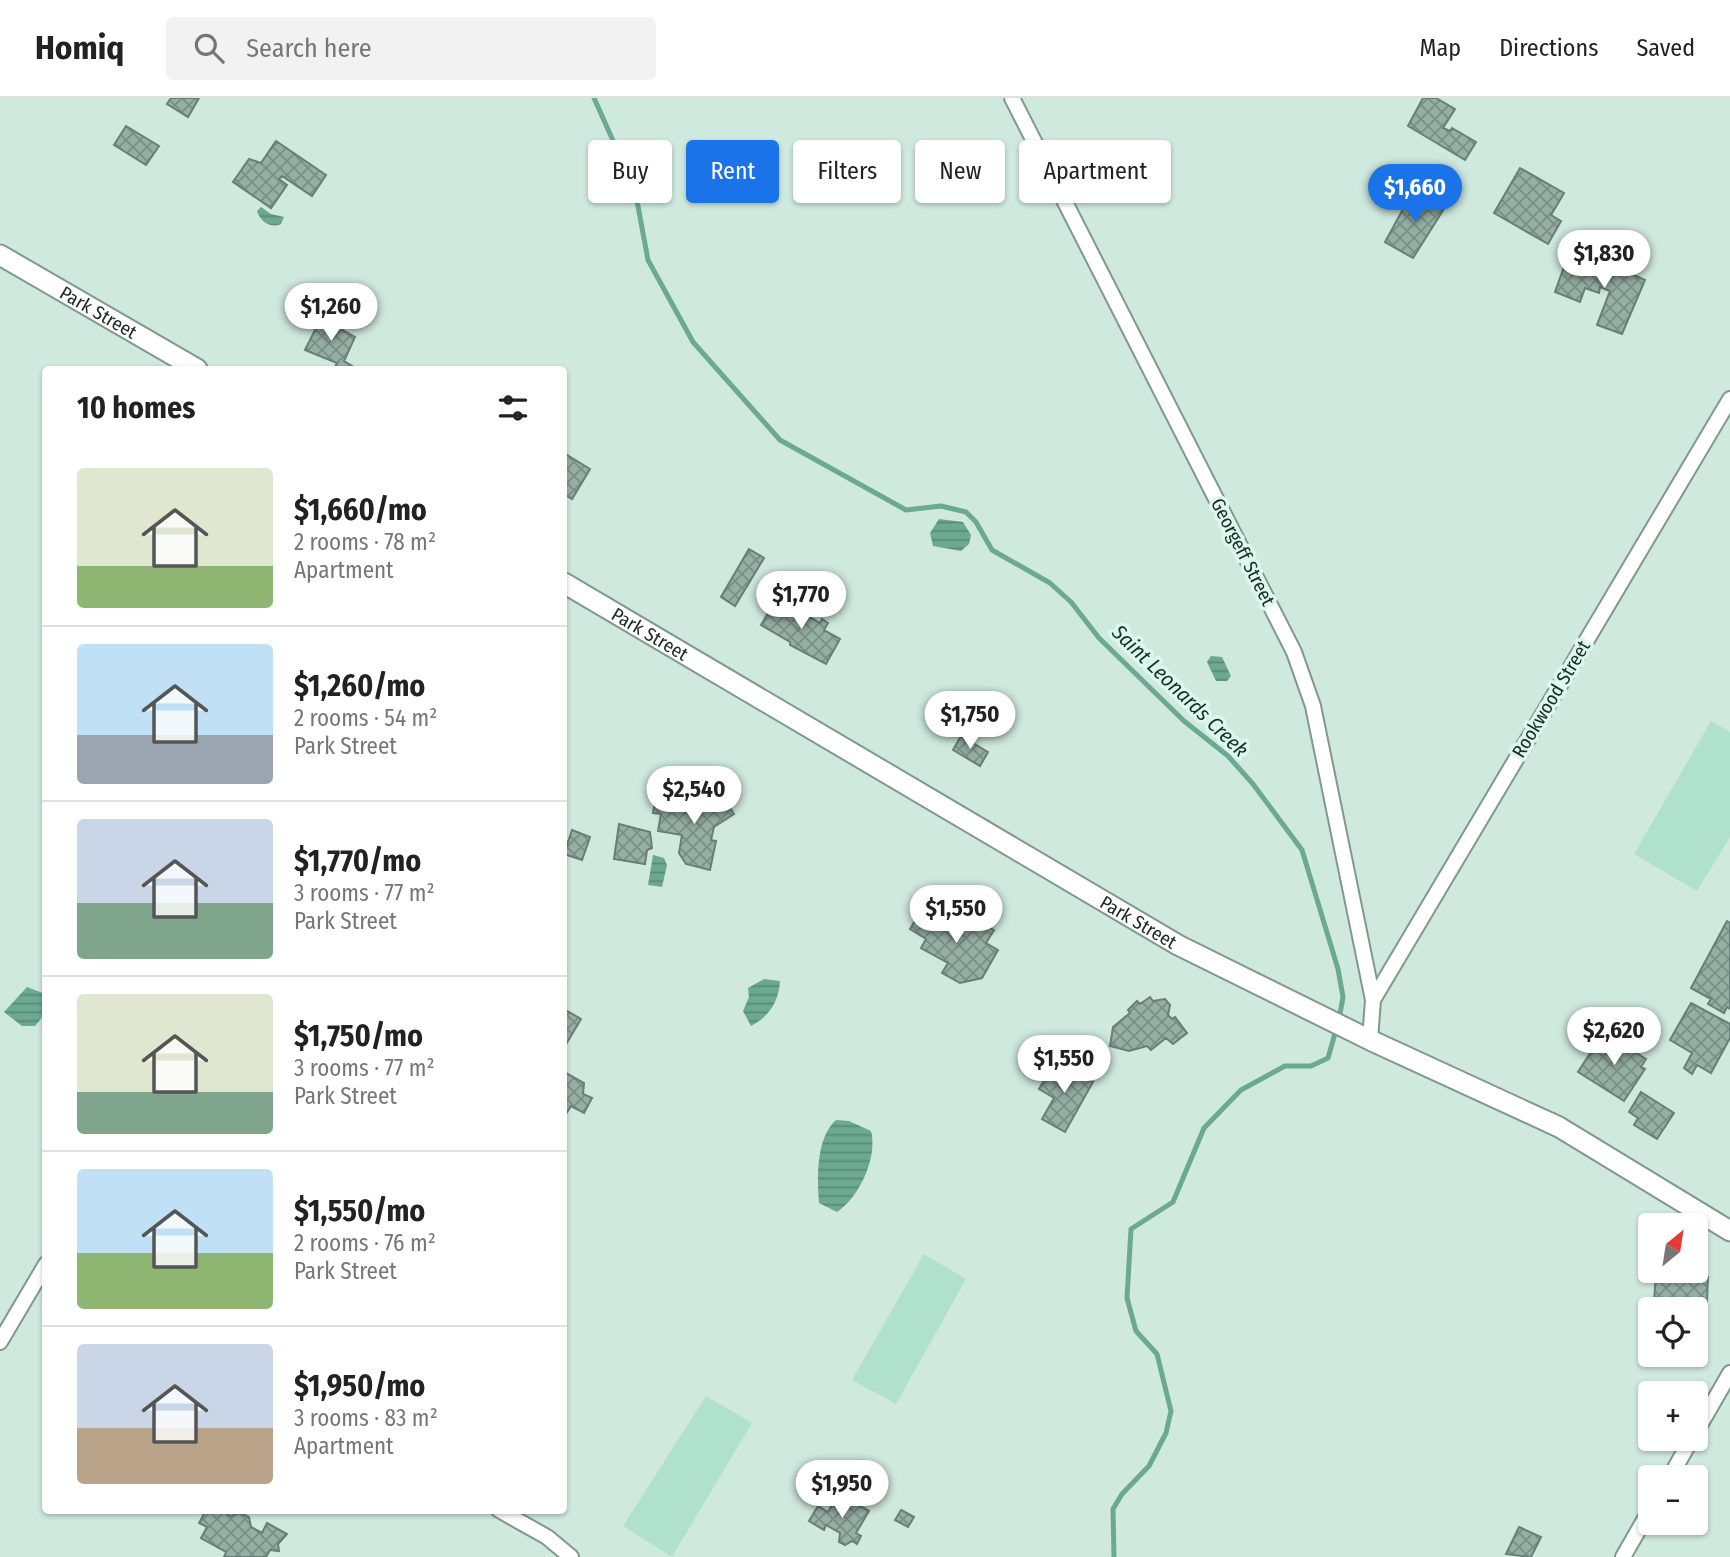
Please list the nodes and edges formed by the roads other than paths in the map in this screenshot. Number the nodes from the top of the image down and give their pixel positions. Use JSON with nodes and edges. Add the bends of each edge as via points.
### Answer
{"nodes":[{"id":1,"x":1012,"y":98,"type":"edge"},
{"id":2,"x":0,"y":255,"type":"edge"},
{"id":3,"x":192,"y":366,"type":"edge"},
{"id":4,"x":1730,"y":399,"type":"edge"},
{"id":5,"x":567,"y":585,"type":"edge"},
{"id":6,"x":1373,"y":1000,"type":"junction"},
{"id":7,"x":1370,"y":1040,"type":"junction"},
{"id":8,"x":1730,"y":1231,"type":"edge"},
{"id":9,"x":42,"y":1271,"type":"edge"},
{"id":10,"x":0,"y":1342,"type":"edge"},
{"id":11,"x":1730,"y":1373,"type":"edge"},
{"id":12,"x":1708,"y":1411,"type":"edge"},
{"id":13,"x":506,"y":1514,"type":"edge"},
{"id":14,"x":1638,"y":1531,"type":"edge"},
{"id":15,"x":571,"y":1557,"type":"edge"},
{"id":16,"x":1623,"y":1557,"type":"edge"}],
"edges":[{"from":1,"to":6,"type":"street","name":"Georgeff Street","via":[[1294,652],[1313,706]]},
{"from":2,"to":3,"type":"street","name":"Park Street"},
{"from":4,"to":6,"type":"street","name":"Rookwood Street"},
{"from":5,"to":7,"type":"street","name":"Park Street","via":[[1178,945]]},
{"from":6,"to":7,"type":"street","name":"Georgeff Street"},
{"from":7,"to":8,"type":"street","name":"Park Street","via":[[1559,1127]]},
{"from":9,"to":10,"type":"street"},
{"from":11,"to":12,"type":"street"},
{"from":13,"to":15,"type":"street"},
{"from":14,"to":16,"type":"street"}]}
